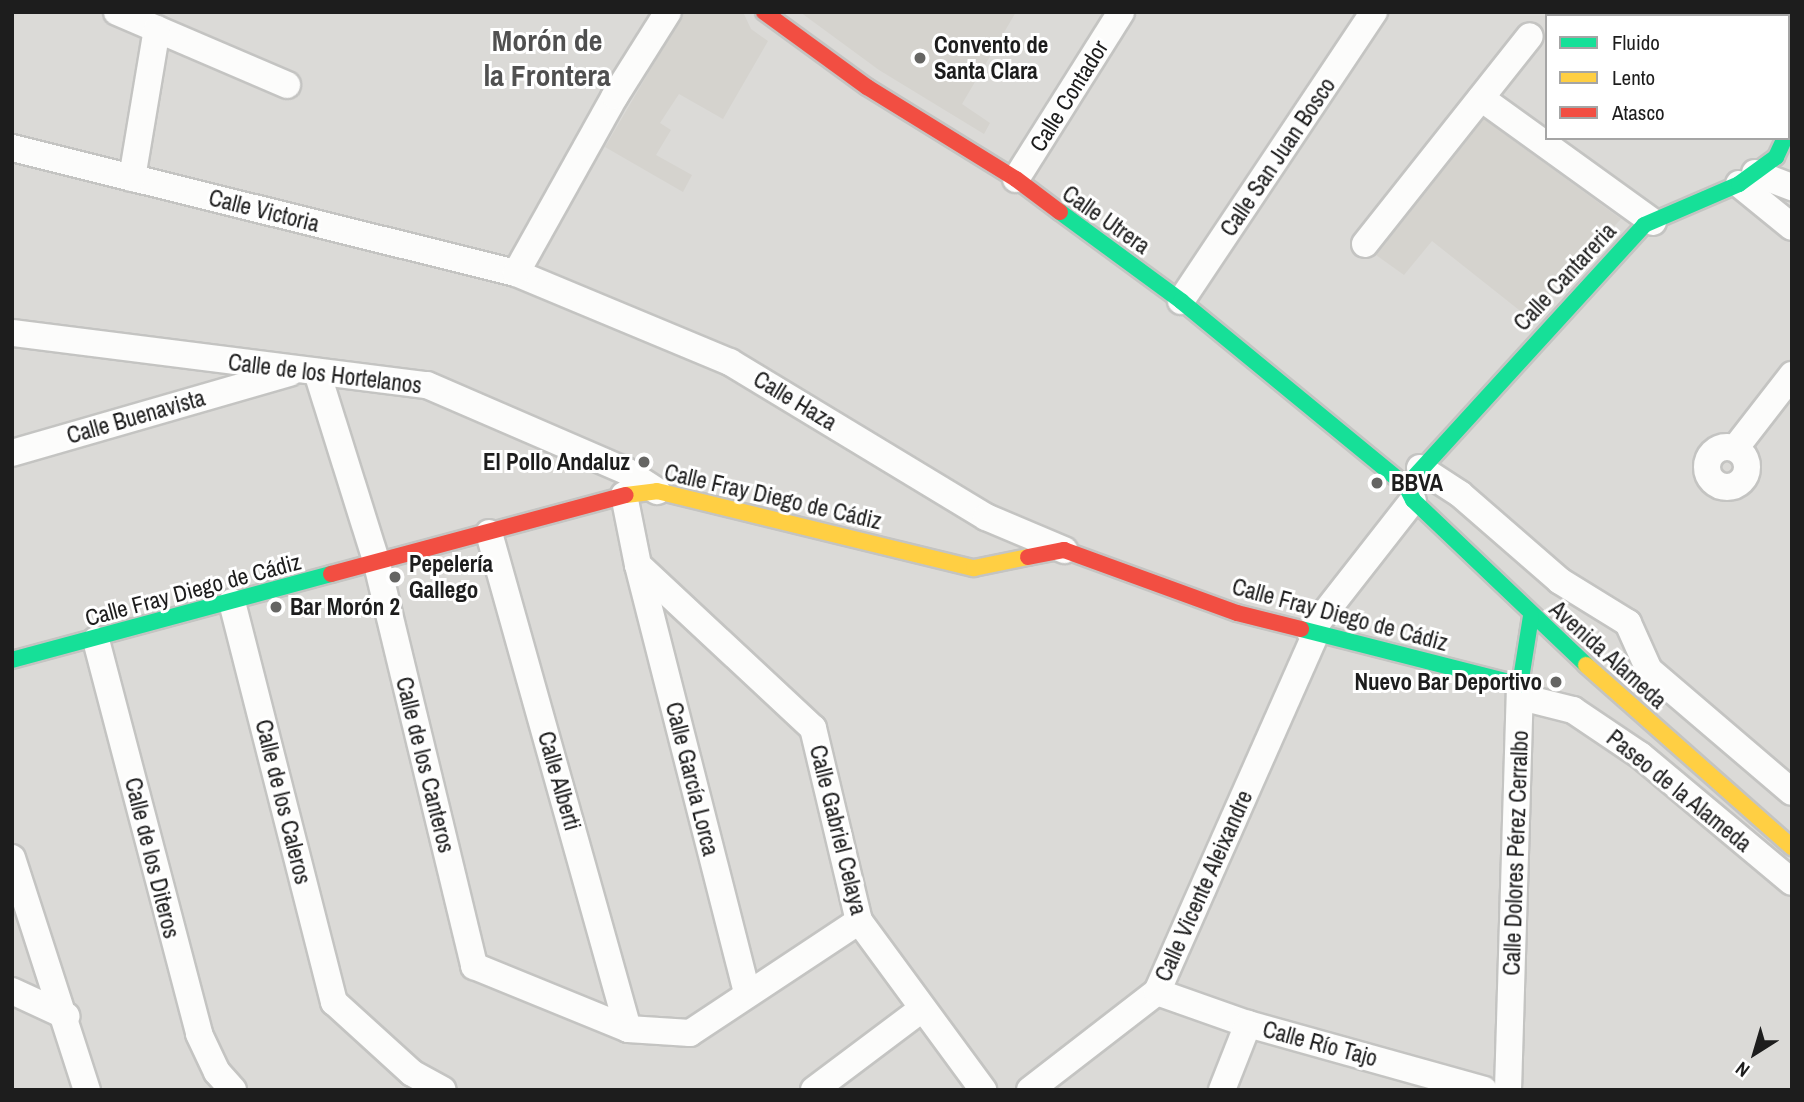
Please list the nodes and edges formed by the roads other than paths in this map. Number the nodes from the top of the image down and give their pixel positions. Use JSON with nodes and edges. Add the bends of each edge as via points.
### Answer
{"nodes":[{"id":1,"x":117,"y":12,"type":"edge"},
{"id":2,"x":668,"y":12,"type":"edge"},
{"id":3,"x":764,"y":12,"type":"edge"},
{"id":4,"x":1121,"y":12,"type":"edge"},
{"id":5,"x":1374,"y":12,"type":"edge"},
{"id":6,"x":157,"y":29,"type":"junction"},
{"id":7,"x":1530,"y":36,"type":"dead end"},
{"id":8,"x":287,"y":85,"type":"dead end"},
{"id":9,"x":1481,"y":98,"type":"junction"},
{"id":10,"x":1784,"y":140,"type":"edge"},
{"id":11,"x":12,"y":148,"type":"edge"},
{"id":12,"x":132,"y":178,"type":"junction"},
{"id":13,"x":1747,"y":178,"type":"junction"},
{"id":14,"x":1016,"y":179,"type":"junction"},
{"id":15,"x":1792,"y":187,"type":"edge"},
{"id":16,"x":1653,"y":222,"type":"junction"},
{"id":17,"x":1792,"y":227,"type":"edge"},
{"id":18,"x":1365,"y":244,"type":"dead end"},
{"id":19,"x":516,"y":273,"type":"junction"},
{"id":20,"x":1181,"y":301,"type":"junction"},
{"id":21,"x":13,"y":333,"type":"edge"},
{"id":22,"x":308,"y":371,"type":"junction"},
{"id":23,"x":1792,"y":375,"type":"edge"},
{"id":24,"x":1737,"y":446,"type":"dead end"},
{"id":25,"x":12,"y":453,"type":"edge"},
{"id":26,"x":12,"y":472,"type":"edge"},
{"id":27,"x":1413,"y":485,"type":"junction"},
{"id":28,"x":657,"y":491,"type":"junction"},
{"id":29,"x":624,"y":495,"type":"junction"},
{"id":30,"x":489,"y":533,"type":"junction"},
{"id":31,"x":1064,"y":550,"type":"junction"},
{"id":32,"x":377,"y":565,"type":"junction"},
{"id":33,"x":638,"y":565,"type":"junction"},
{"id":34,"x":232,"y":602,"type":"junction"},
{"id":35,"x":1531,"y":616,"type":"junction"},
{"id":36,"x":1313,"y":633,"type":"junction"},
{"id":37,"x":96,"y":640,"type":"junction"},
{"id":38,"x":12,"y":660,"type":"edge"},
{"id":39,"x":1521,"y":691,"type":"junction"},
{"id":40,"x":1792,"y":792,"type":"edge"},
{"id":41,"x":1792,"y":847,"type":"edge"},
{"id":42,"x":12,"y":858,"type":"edge"},
{"id":43,"x":1792,"y":882,"type":"edge"},
{"id":44,"x":859,"y":921,"type":"junction"},
{"id":45,"x":12,"y":992,"type":"edge"},
{"id":46,"x":747,"y":992,"type":"junction"},
{"id":47,"x":1157,"y":992,"type":"junction"},
{"id":48,"x":922,"y":1009,"type":"junction"},
{"id":49,"x":66,"y":1016,"type":"junction"},
{"id":50,"x":1248,"y":1024,"type":"junction"},
{"id":51,"x":628,"y":1029,"type":"junction"},
{"id":52,"x":225,"y":1081,"type":"edge"},
{"id":53,"x":87,"y":1090,"type":"edge"},
{"id":54,"x":443,"y":1090,"type":"edge"},
{"id":55,"x":814,"y":1090,"type":"edge"},
{"id":56,"x":983,"y":1090,"type":"edge"},
{"id":57,"x":1030,"y":1090,"type":"edge"},
{"id":58,"x":1222,"y":1090,"type":"edge"},
{"id":59,"x":1484,"y":1090,"type":"edge"},
{"id":60,"x":1508,"y":1090,"type":"edge"}],
"edges":[{"from":1,"to":6,"type":"street"},
{"from":2,"to":19,"type":"street","via":[[615,96]]},
{"from":3,"to":14,"type":"street","name":"Calle Utrera","via":[[867,86]]},
{"from":4,"to":14,"type":"street","name":"Calle Contador"},
{"from":5,"to":20,"type":"street","name":"Calle San Juan Bosco"},
{"from":6,"to":8,"type":"street"},
{"from":6,"to":12,"type":"street"},
{"from":7,"to":9,"type":"street"},
{"from":9,"to":16,"type":"street"},
{"from":9,"to":18,"type":"street"},
{"from":10,"to":13,"type":"street","name":"Calle Cantareria","via":[[1776,157]]},
{"from":11,"to":12,"type":"street","name":"Calle Victoria"},
{"from":12,"to":19,"type":"street","name":"Calle Victoria"},
{"from":13,"to":15,"type":"street"},
{"from":13,"to":16,"type":"street","name":"Calle Cantareria"},
{"from":13,"to":17,"type":"street"},
{"from":14,"to":20,"type":"street","name":"Calle Utrera"},
{"from":16,"to":27,"type":"street","name":"Calle Cantareria","via":[[1644,225]]},
{"from":19,"to":31,"type":"street","name":"Calle Haza","via":[[730,362],[986,517]]},
{"from":20,"to":27,"type":"street","name":"Calle Utrera"},
{"from":21,"to":22,"type":"street","name":"Calle de los Hortelanos"},
{"from":22,"to":25,"type":"street","name":"Calle Buenavista"},
{"from":22,"to":28,"type":"street","name":"Calle de los Hortelanos","via":[[427,385],[626,471]]},
{"from":22,"to":32,"type":"street","name":"Calle de los Canteros"},
{"from":23,"to":24,"type":"street"},
{"from":25,"to":26,"type":"street","via":[[20,470]]},
{"from":27,"to":35,"type":"street","name":"Avenida Alameda"},
{"from":27,"to":36,"type":"street","name":"Calle Vicente Aleixandre"},
{"from":27,"to":40,"type":"street","via":[[1460,494],[1560,581],[1628,623],[1650,670]]},
{"from":28,"to":29,"type":"street","name":"Calle Fray Diego de Cádiz"},
{"from":28,"to":31,"type":"street","name":"Calle Fray Diego de Cádiz","via":[[974,568]]},
{"from":29,"to":30,"type":"street","name":"Calle Fray Diego de Cádiz"},
{"from":29,"to":33,"type":"street","name":"Calle García Lorca"},
{"from":30,"to":32,"type":"street","name":"Calle Fray Diego de Cádiz"},
{"from":30,"to":51,"type":"street","name":"Calle Alberti"},
{"from":31,"to":36,"type":"street","name":"Calle Fray Diego de Cádiz","via":[[1237,613]]},
{"from":32,"to":34,"type":"street","name":"Calle Fray Diego de Cádiz"},
{"from":32,"to":51,"type":"street","name":"Calle de los Canteros","via":[[474,966]]},
{"from":33,"to":44,"type":"street","name":"Calle Gabriel Celaya","via":[[813,728]]},
{"from":33,"to":46,"type":"street","name":"Calle García Lorca"},
{"from":34,"to":37,"type":"street","name":"Calle Fray Diego de Cádiz"},
{"from":34,"to":54,"type":"street","name":"Calle de los Caleros","via":[[334,1002],[412,1073]]},
{"from":35,"to":39,"type":"street","name":"Calle Dolores Pérez Cerralbo"},
{"from":35,"to":41,"type":"street","name":"Avenida Alameda"},
{"from":36,"to":39,"type":"street","name":"Calle Fray Diego de Cádiz"},
{"from":36,"to":47,"type":"street","name":"Calle Vicente Aleixandre"},
{"from":37,"to":38,"type":"street","name":"Calle Fray Diego de Cádiz"},
{"from":37,"to":52,"type":"street","name":"Calle de los Diteros","via":[[183,980],[199,1034]]},
{"from":39,"to":43,"type":"street","name":"Paseo de la Alameda","via":[[1573,710],[1640,755]]},
{"from":39,"to":60,"type":"street","name":"Calle Dolores Pérez Cerralbo"},
{"from":42,"to":49,"type":"street"},
{"from":44,"to":46,"type":"street"},
{"from":44,"to":48,"type":"street","name":"Calle Gabriel Celaya"},
{"from":45,"to":49,"type":"street"},
{"from":46,"to":51,"type":"street","via":[[690,1033]]},
{"from":47,"to":50,"type":"street","name":"Calle Río Tajo"},
{"from":47,"to":57,"type":"street","name":"Calle Vicente Aleixandre"},
{"from":48,"to":55,"type":"street"},
{"from":48,"to":56,"type":"street","name":"Calle Gabriel Celaya"},
{"from":49,"to":53,"type":"street"},
{"from":50,"to":58,"type":"street"},
{"from":50,"to":59,"type":"street","name":"Calle Río Tajo"}]}
